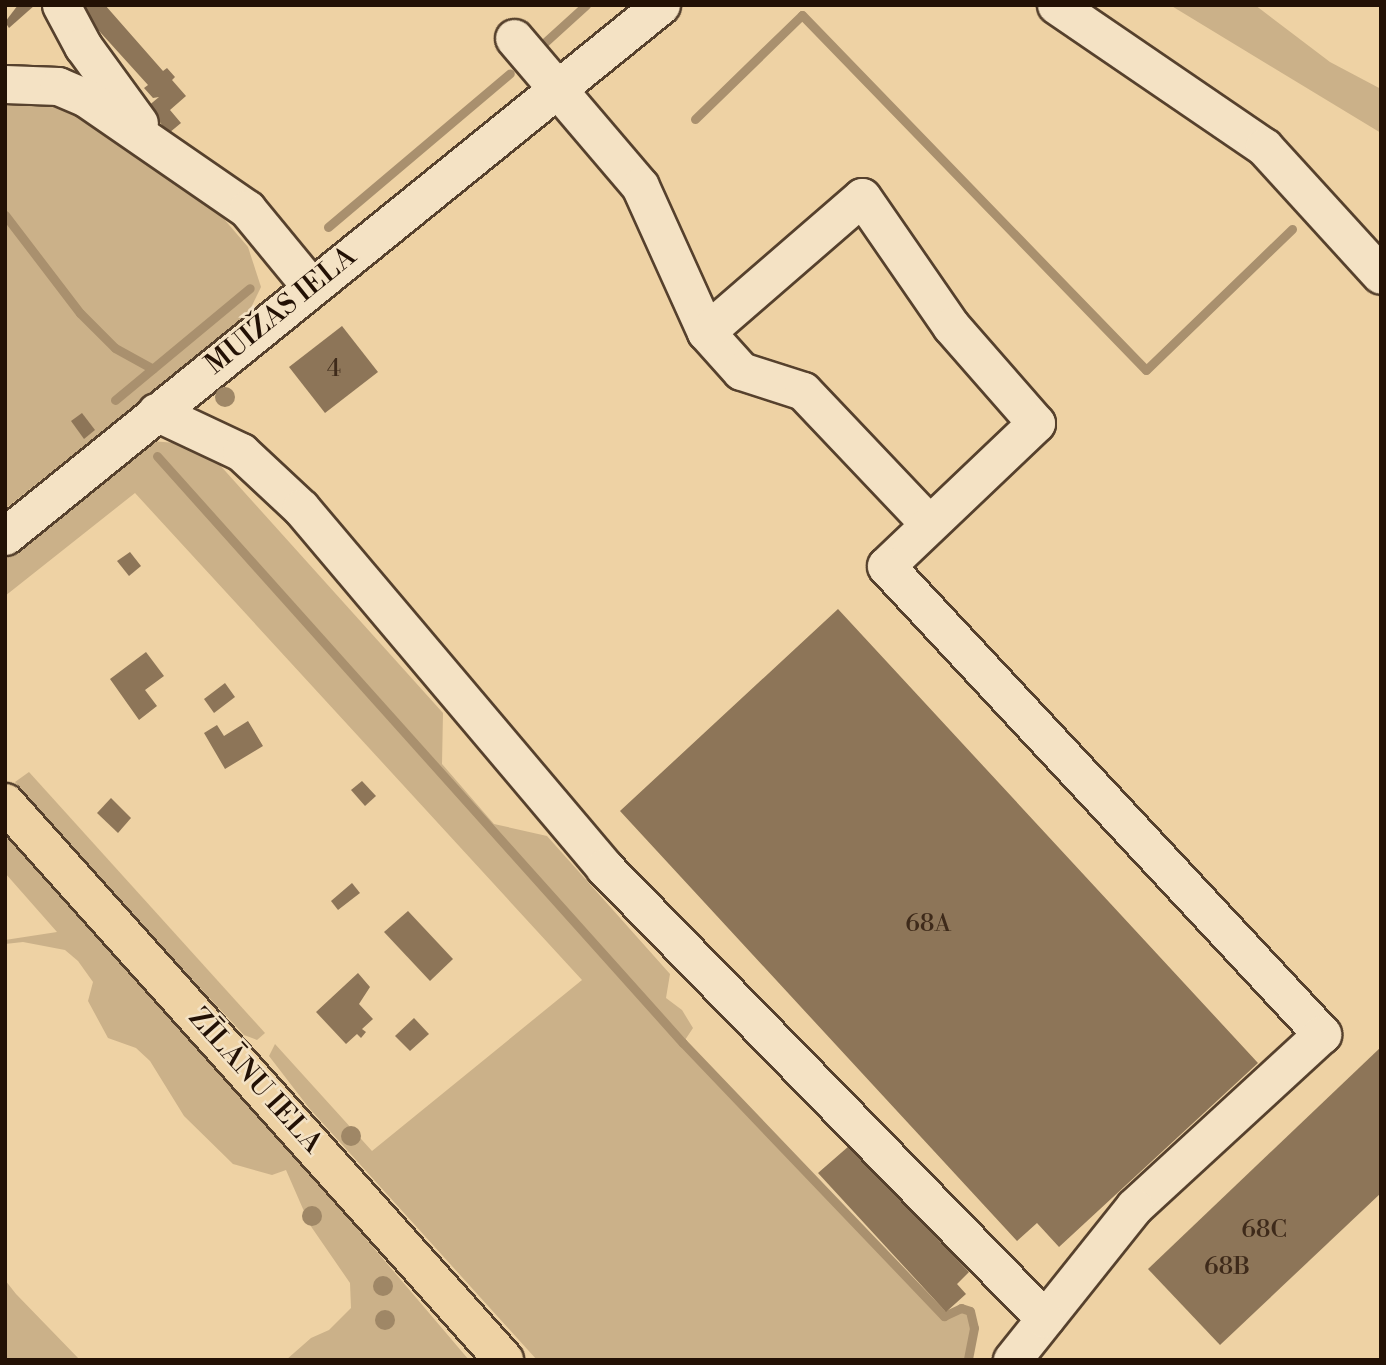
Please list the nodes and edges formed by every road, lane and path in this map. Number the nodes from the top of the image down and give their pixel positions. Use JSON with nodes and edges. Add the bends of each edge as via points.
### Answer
{"nodes":[{"id":1,"x":61,"y":5,"type":"edge"},
{"id":2,"x":661,"y":5,"type":"edge"},
{"id":3,"x":1056,"y":5,"type":"edge"},
{"id":4,"x":514,"y":38,"type":"dead end"},
{"id":5,"x":5,"y":84,"type":"edge"},
{"id":6,"x":558,"y":88,"type":"junction"},
{"id":7,"x":154,"y":144,"type":"junction"},
{"id":8,"x":1381,"y":275,"type":"edge"},
{"id":9,"x":311,"y":287,"type":"junction"},
{"id":10,"x":706,"y":332,"type":"junction"},
{"id":11,"x":156,"y":412,"type":"junction"},
{"id":12,"x":929,"y":524,"type":"junction"},
{"id":13,"x":5,"y":536,"type":"edge"},
{"id":14,"x":5,"y":803,"type":"edge"},
{"id":15,"x":1045,"y":1319,"type":"junction"},
{"id":16,"x":504,"y":1360,"type":"edge"},
{"id":17,"x":1012,"y":1360,"type":"edge"}],
"edges":[{"from":1,"to":7,"type":"street","via":[[83,46]]},
{"from":2,"to":6,"type":"street","name":"MUIŽAS IELA"},
{"from":3,"to":8,"type":"street","via":[[1264,147]]},
{"from":4,"to":6,"type":"street"},
{"from":5,"to":7,"type":"street","via":[[58,86],[86,98]]},
{"from":6,"to":9,"type":"street","name":"MUIŽAS IELA"},
{"from":6,"to":10,"type":"street","via":[[640,186]]},
{"from":7,"to":9,"type":"street","via":[[247,209]]},
{"from":9,"to":11,"type":"street","name":"MUIŽAS IELA"},
{"from":10,"to":12,"type":"street","via":[[741,371],[803,391]]},
{"from":10,"to":12,"type":"street","via":[[862,197],[951,326],[1036,424]]},
{"from":11,"to":13,"type":"street","name":"MUIŽAS IELA"},
{"from":11,"to":15,"type":"street","via":[[241,452],[301,508],[604,867]]},
{"from":12,"to":15,"type":"street","via":[[886,566],[1322,1034],[1134,1208]]},
{"from":14,"to":16,"type":"highway","name":"ZĪLĀNU IELA"},
{"from":15,"to":17,"type":"street"}]}
